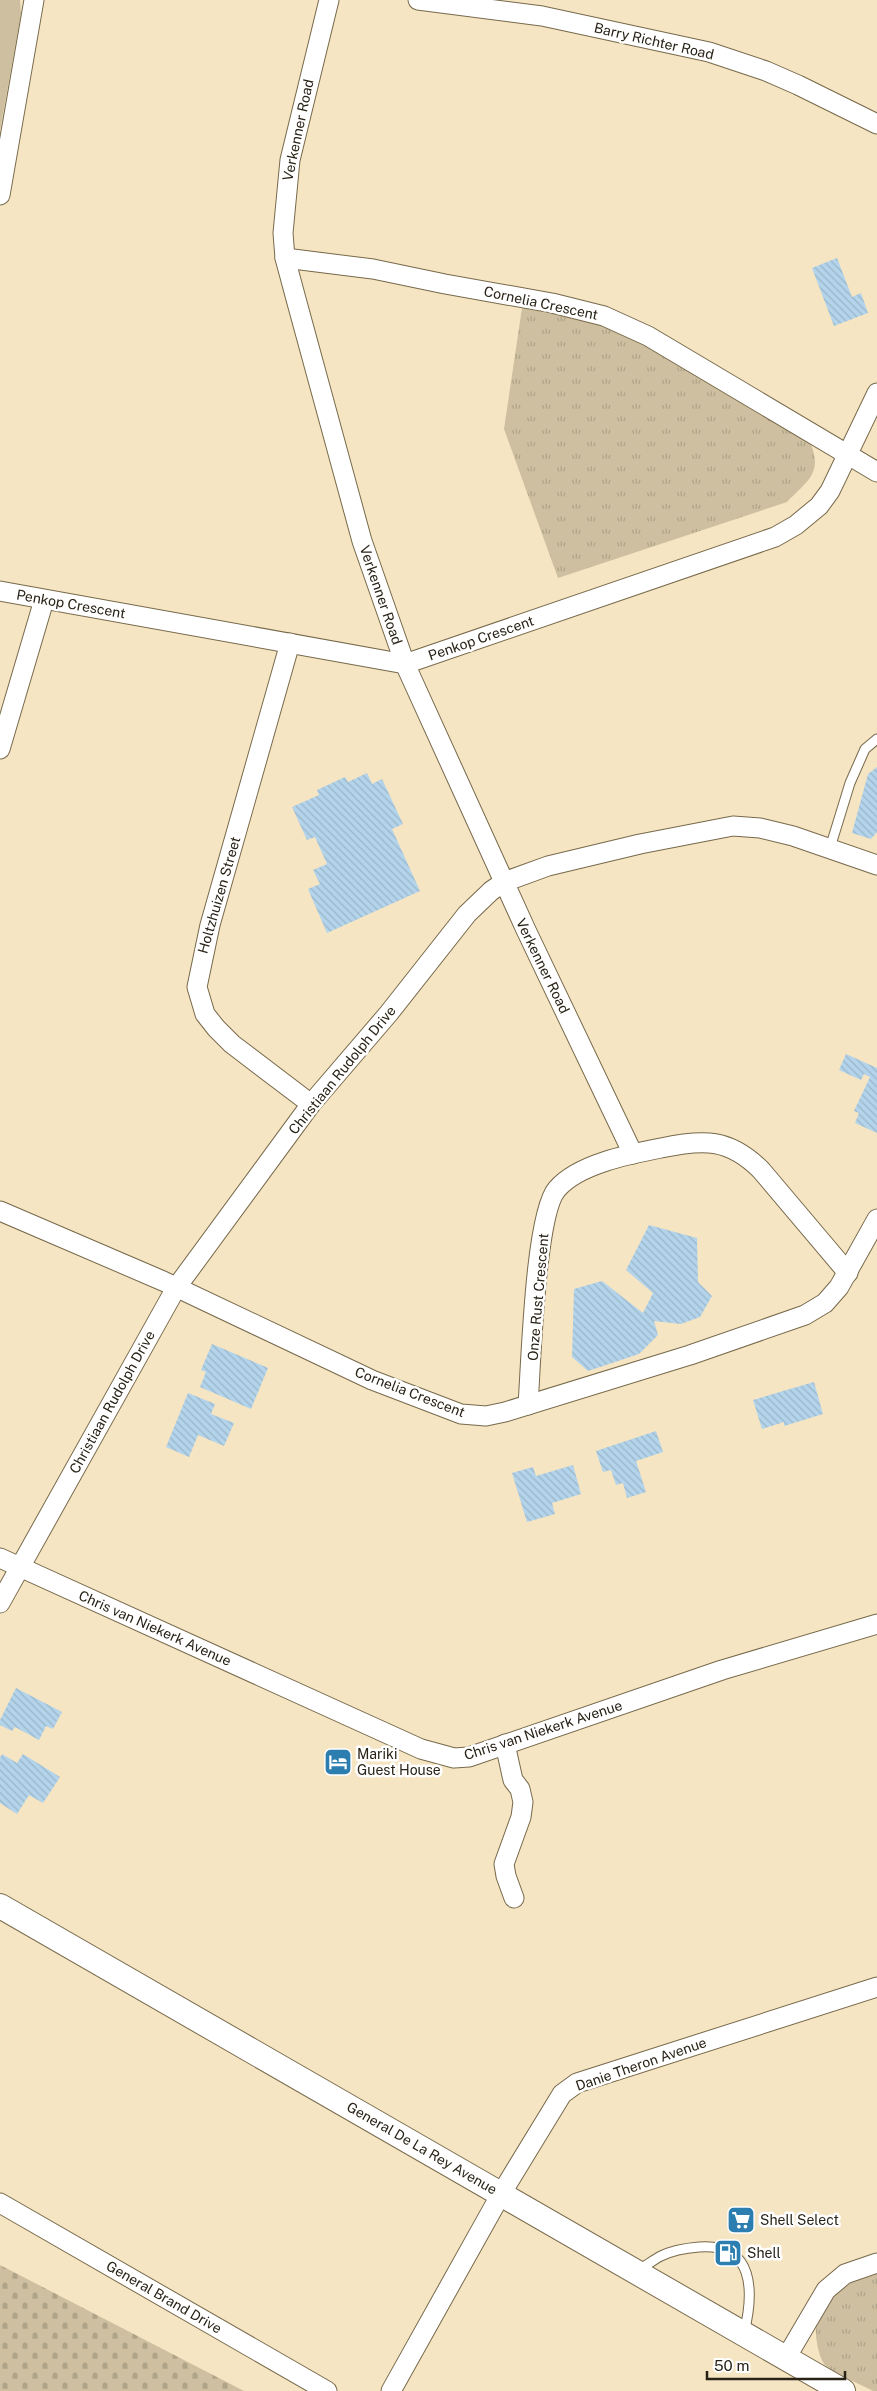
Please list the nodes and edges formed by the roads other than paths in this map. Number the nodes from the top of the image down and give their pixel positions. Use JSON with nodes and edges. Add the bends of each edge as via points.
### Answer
{"nodes":[{"id":1,"x":34,"y":0,"type":"edge"},
{"id":2,"x":329,"y":0,"type":"edge"},
{"id":3,"x":418,"y":0,"type":"edge"},
{"id":4,"x":877,"y":124,"type":"edge"},
{"id":5,"x":0,"y":195,"type":"edge"},
{"id":6,"x":285,"y":258,"type":"junction"},
{"id":7,"x":877,"y":393,"type":"edge"},
{"id":8,"x":847,"y":454,"type":"junction"},
{"id":9,"x":877,"y":472,"type":"edge"},
{"id":10,"x":0,"y":591,"type":"edge"},
{"id":11,"x":44,"y":600,"type":"junction"},
{"id":12,"x":290,"y":643,"type":"junction"},
{"id":13,"x":405,"y":664,"type":"junction"},
{"id":14,"x":877,"y":739,"type":"edge"},
{"id":15,"x":0,"y":749,"type":"edge"},
{"id":16,"x":830,"y":848,"type":"junction"},
{"id":17,"x":877,"y":865,"type":"edge"},
{"id":18,"x":504,"y":882,"type":"junction"},
{"id":19,"x":311,"y":1104,"type":"junction"},
{"id":20,"x":633,"y":1154,"type":"junction"},
{"id":21,"x":0,"y":1211,"type":"edge"},
{"id":22,"x":877,"y":1219,"type":"edge"},
{"id":23,"x":848,"y":1273,"type":"junction"},
{"id":24,"x":176,"y":1288,"type":"junction"},
{"id":25,"x":528,"y":1405,"type":"junction"},
{"id":26,"x":0,"y":1558,"type":"edge"},
{"id":27,"x":21,"y":1567,"type":"junction"},
{"id":28,"x":0,"y":1603,"type":"edge"},
{"id":29,"x":877,"y":1624,"type":"edge"},
{"id":30,"x":505,"y":1744,"type":"junction"},
{"id":31,"x":514,"y":1898,"type":"dead end"},
{"id":32,"x":0,"y":1906,"type":"edge"},
{"id":33,"x":877,"y":1987,"type":"edge"},
{"id":34,"x":501,"y":2194,"type":"junction"},
{"id":35,"x":0,"y":2203,"type":"edge"},
{"id":36,"x":877,"y":2263,"type":"edge"},
{"id":37,"x":636,"y":2272,"type":"junction"},
{"id":38,"x":744,"y":2334,"type":"junction"},
{"id":39,"x":786,"y":2358,"type":"junction"},
{"id":40,"x":327,"y":2391,"type":"edge"},
{"id":41,"x":391,"y":2391,"type":"edge"},
{"id":42,"x":843,"y":2391,"type":"edge"}],
"edges":[{"from":1,"to":5,"type":"street"},
{"from":2,"to":6,"type":"street","name":"Verkenner Road","via":[[290,160],[283,233]]},
{"from":3,"to":4,"type":"street","name":"Barry Richter Road","via":[[542,16],[708,52],[798,84]]},
{"from":6,"to":8,"type":"street","name":"Cornelia Crescent","via":[[373,269],[604,316],[648,336]]},
{"from":6,"to":13,"type":"street","name":"Verkenner Road","via":[[362,541]]},
{"from":7,"to":8,"type":"street","name":"Penkop Crescent"},
{"from":8,"to":9,"type":"street","name":"Cornelia Crescent"},
{"from":8,"to":13,"type":"street","name":"Penkop Crescent","via":[[830,492],[819,506],[775,537]]},
{"from":10,"to":11,"type":"street","name":"Penkop Crescent"},
{"from":11,"to":12,"type":"street","name":"Penkop Crescent"},
{"from":11,"to":15,"type":"street"},
{"from":12,"to":13,"type":"street","name":"Penkop Crescent"},
{"from":12,"to":19,"type":"street","name":"Holtzhuizen Street","via":[[210,925],[197,988],[205,1014],[216,1028]]},
{"from":13,"to":18,"type":"street","name":"Verkenner Road"},
{"from":14,"to":16,"type":"lane","via":[[865,749],[850,783]]},
{"from":16,"to":17,"type":"street","name":"Christiaan Rudolph Drive"},
{"from":16,"to":18,"type":"street","name":"Christiaan Rudolph Drive","via":[[760,828],[733,826],[590,855]]},
{"from":18,"to":19,"type":"street","name":"Christiaan Rudolph Drive","via":[[467,914],[389,1013]]},
{"from":18,"to":20,"type":"street","name":"Verkenner Road"},
{"from":19,"to":24,"type":"street","name":"Christiaan Rudolph Drive"},
{"from":20,"to":23,"type":"street","name":"Onze Rust Crescent","via":[[682,1143],[709,1141],[736,1150],[761,1170]]},
{"from":20,"to":25,"type":"street","name":"Onze Rust Crescent","via":[[570,1178],[555,1190],[549,1202],[539,1252]]},
{"from":21,"to":24,"type":"street","name":"Cornelia Crescent"},
{"from":22,"to":23,"type":"street","name":"Cornelia Crescent"},
{"from":23,"to":25,"type":"street","name":"Cornelia Crescent","via":[[825,1303],[798,1318]]},
{"from":24,"to":25,"type":"street","name":"Cornelia Crescent","via":[[372,1380],[460,1414],[486,1416]]},
{"from":24,"to":27,"type":"street","name":"Christiaan Rudolph Drive"},
{"from":26,"to":27,"type":"street","name":"Chris van Niekerk Avenue"},
{"from":27,"to":28,"type":"street","name":"Christiaan Rudolph Drive"},
{"from":27,"to":30,"type":"street","name":"Chris van Niekerk Avenue","via":[[441,1756],[469,1757]]},
{"from":29,"to":30,"type":"street","name":"Chris van Niekerk Avenue","via":[[722,1670]]},
{"from":30,"to":31,"type":"street","via":[[513,1780],[520,1789],[523,1802],[522,1817],[504,1864]]},
{"from":32,"to":34,"type":"street","name":"General De La Rey Avenue"},
{"from":33,"to":34,"type":"street","name":"Danie Theron Avenue","via":[[577,2083],[562,2094]]},
{"from":34,"to":37,"type":"street","name":"General De La Rey Avenue"},
{"from":34,"to":41,"type":"street","name":"Danie Theron Avenue"},
{"from":35,"to":40,"type":"street","name":"General Brand Drive"},
{"from":36,"to":39,"type":"street","via":[[845,2274],[826,2290]]},
{"from":37,"to":38,"type":"street","name":"General De La Rey Avenue"},
{"from":37,"to":38,"type":"lane","via":[[678,2250],[711,2246],[736,2254],[747,2274],[749,2313]]},
{"from":38,"to":39,"type":"street","name":"General De La Rey Avenue"},
{"from":39,"to":42,"type":"street","name":"General De La Rey Avenue"}]}
